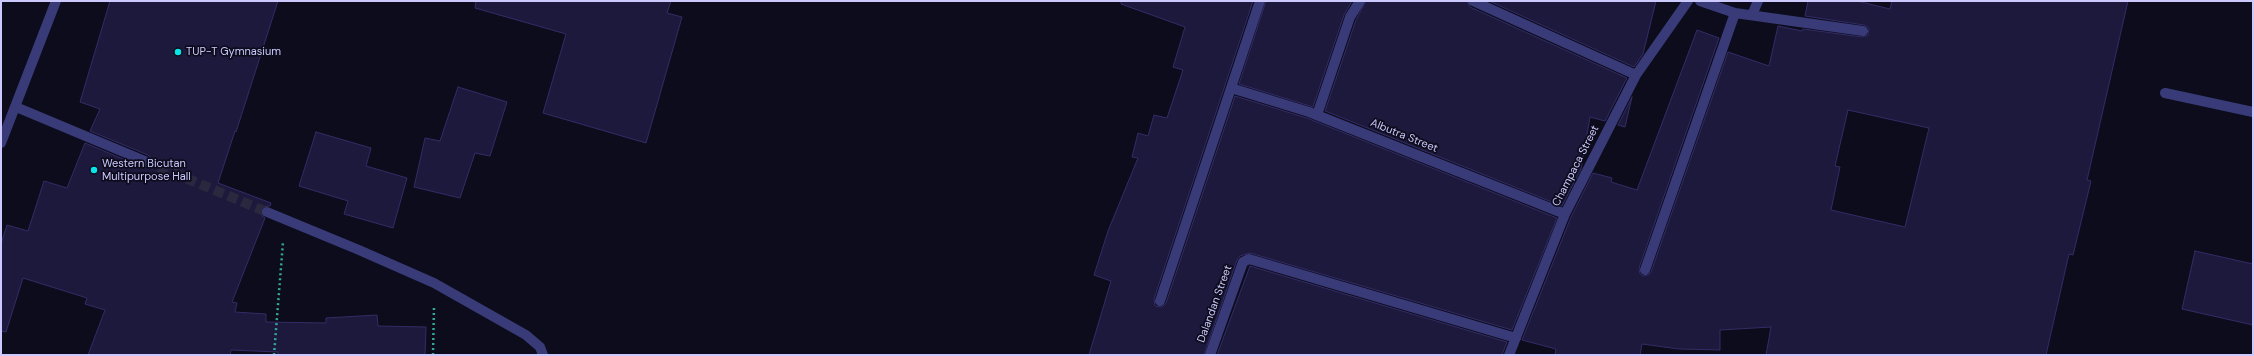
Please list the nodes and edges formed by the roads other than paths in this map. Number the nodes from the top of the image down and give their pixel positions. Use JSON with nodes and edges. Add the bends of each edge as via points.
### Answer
{"nodes":[{"id":1,"x":56,"y":1,"type":"edge"},
{"id":2,"x":1260,"y":1,"type":"edge"},
{"id":3,"x":1360,"y":1,"type":"edge"},
{"id":4,"x":1473,"y":1,"type":"edge"},
{"id":5,"x":1688,"y":1,"type":"edge"},
{"id":6,"x":1700,"y":1,"type":"edge"},
{"id":7,"x":1758,"y":1,"type":"edge"},
{"id":8,"x":1735,"y":13,"type":"junction"},
{"id":9,"x":1752,"y":15,"type":"junction"},
{"id":10,"x":1863,"y":31,"type":"dead end"},
{"id":11,"x":1636,"y":75,"type":"junction"},
{"id":12,"x":1231,"y":88,"type":"junction"},
{"id":13,"x":2166,"y":93,"type":"dead end"},
{"id":14,"x":16,"y":107,"type":"junction"},
{"id":15,"x":2253,"y":112,"type":"edge"},
{"id":16,"x":1317,"y":115,"type":"junction"},
{"id":17,"x":1,"y":143,"type":"edge"},
{"id":18,"x":145,"y":161,"type":"tunnel mouth"},
{"id":19,"x":267,"y":212,"type":"tunnel mouth"},
{"id":20,"x":1565,"y":214,"type":"junction"},
{"id":21,"x":1646,"y":270,"type":"dead end"},
{"id":22,"x":1160,"y":301,"type":"dead end"},
{"id":23,"x":1516,"y":338,"type":"junction"},
{"id":24,"x":543,"y":355,"type":"edge"},
{"id":25,"x":1210,"y":355,"type":"edge"},
{"id":26,"x":1509,"y":355,"type":"edge"}],
"edges":[{"from":1,"to":14,"type":"street"},
{"from":2,"to":12,"type":"street"},
{"from":3,"to":16,"type":"street","via":[[1350,17]]},
{"from":4,"to":11,"type":"street"},
{"from":5,"to":11,"type":"street","name":"Champaca Street"},
{"from":6,"to":8,"type":"street"},
{"from":7,"to":9,"type":"street"},
{"from":8,"to":9,"type":"street"},
{"from":8,"to":21,"type":"street"},
{"from":9,"to":10,"type":"street"},
{"from":11,"to":20,"type":"street","name":"Champaca Street"},
{"from":12,"to":16,"type":"street","name":"Albutra Street"},
{"from":12,"to":22,"type":"street"},
{"from":13,"to":15,"type":"street"},
{"from":14,"to":17,"type":"street"},
{"from":14,"to":18,"type":"street"},
{"from":16,"to":20,"type":"street","name":"Albutra Street"},
{"from":19,"to":24,"type":"street","via":[[434,283],[526,335],[540,347]]},
{"from":20,"to":23,"type":"street","name":"Champaca Street"},
{"from":23,"to":25,"type":"street","name":"Dalandan Street","via":[[1249,259],[1243,262]]},
{"from":23,"to":26,"type":"street","name":"Champaca Street"}]}
